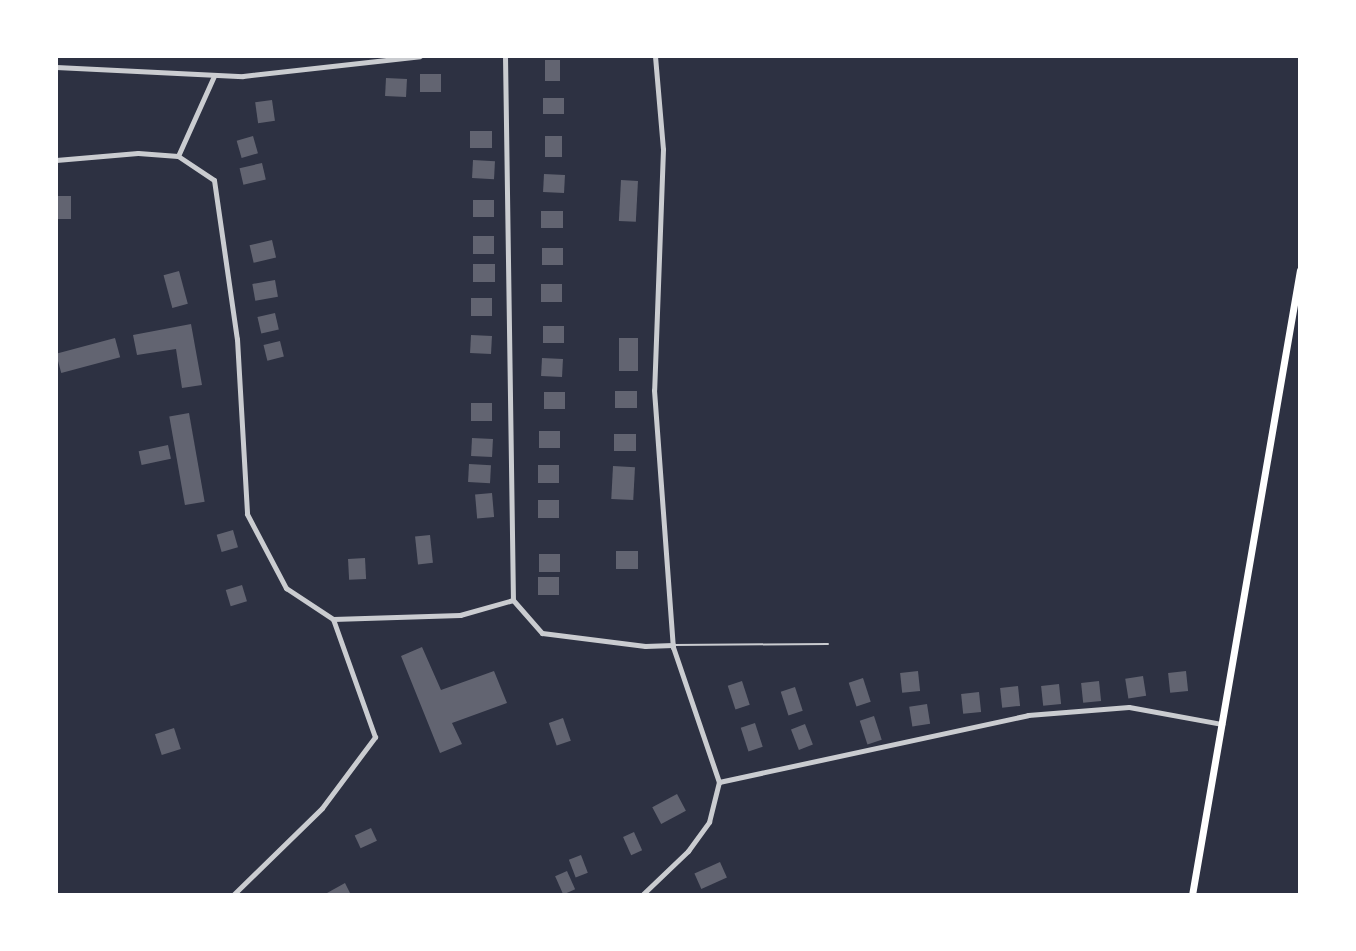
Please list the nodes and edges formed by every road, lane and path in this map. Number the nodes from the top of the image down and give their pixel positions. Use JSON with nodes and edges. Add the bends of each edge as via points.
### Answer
{"nodes":[{"id":1,"x":420,"y":56,"type":"edge"},
{"id":2,"x":505,"y":56,"type":"edge"},
{"id":3,"x":655,"y":56,"type":"edge"},
{"id":4,"x":56,"y":67,"type":"edge"},
{"id":5,"x":214,"y":76,"type":"junction"},
{"id":6,"x":178,"y":156,"type":"junction"},
{"id":7,"x":56,"y":160,"type":"edge"},
{"id":8,"x":1300,"y":270,"type":"edge"},
{"id":9,"x":513,"y":600,"type":"junction"},
{"id":10,"x":333,"y":619,"type":"junction"},
{"id":11,"x":828,"y":644,"type":"dead end"},
{"id":12,"x":673,"y":645,"type":"junction"},
{"id":13,"x":1222,"y":724,"type":"junction"},
{"id":14,"x":719,"y":782,"type":"junction"},
{"id":15,"x":233,"y":895,"type":"edge"},
{"id":16,"x":642,"y":895,"type":"edge"},
{"id":17,"x":1192,"y":895,"type":"edge"}],
"edges":[{"from":1,"to":5,"type":"street"},
{"from":2,"to":9,"type":"street"},
{"from":3,"to":12,"type":"street","via":[[663,149],[654,390]]},
{"from":4,"to":5,"type":"street"},
{"from":5,"to":6,"type":"street"},
{"from":6,"to":7,"type":"street","via":[[138,153]]},
{"from":6,"to":10,"type":"street","via":[[214,180],[237,339],[247,514],[286,588]]},
{"from":8,"to":13,"type":"main road"},
{"from":9,"to":10,"type":"street","via":[[460,615]]},
{"from":9,"to":12,"type":"street","via":[[542,633]]},
{"from":10,"to":15,"type":"street","via":[[375,737],[322,808]]},
{"from":11,"to":12,"type":"lane"},
{"from":12,"to":14,"type":"street"},
{"from":13,"to":14,"type":"street","via":[[1129,707],[1028,715]]},
{"from":13,"to":17,"type":"main road"},
{"from":14,"to":16,"type":"street","via":[[709,822],[688,851]]}]}
